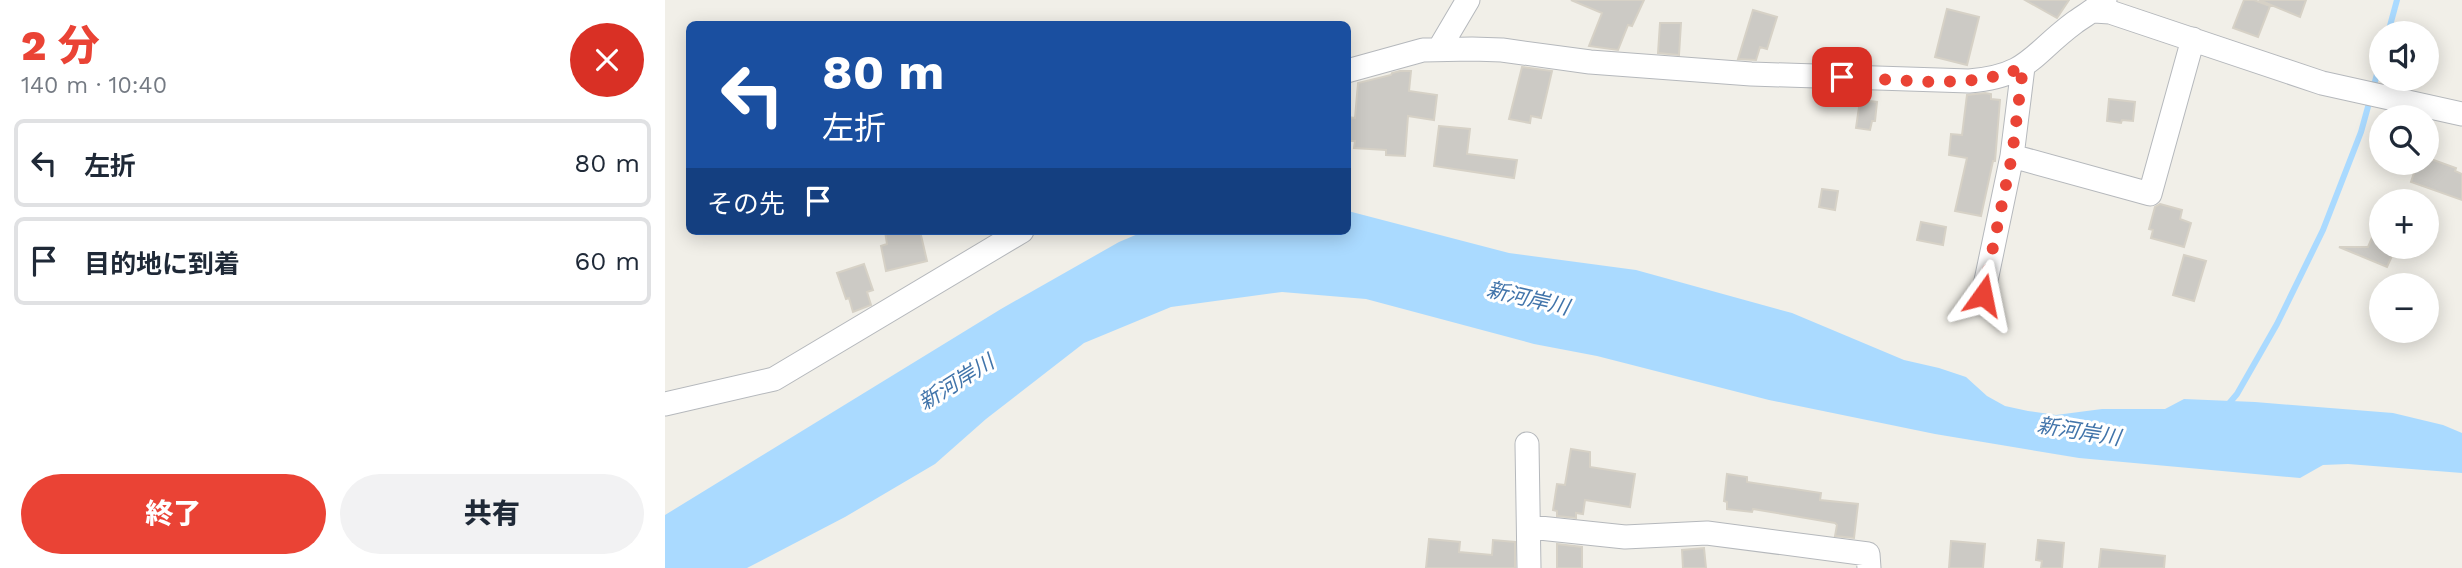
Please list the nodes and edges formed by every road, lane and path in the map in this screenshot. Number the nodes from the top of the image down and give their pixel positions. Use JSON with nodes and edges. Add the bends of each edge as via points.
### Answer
{"nodes":[{"id":1,"x":1468,"y":0,"type":"edge"},
{"id":2,"x":2100,"y":5,"type":"edge"},
{"id":3,"x":2193,"y":39,"type":"junction"},
{"id":4,"x":1439,"y":49,"type":"junction"},
{"id":5,"x":2023,"y":67,"type":"junction"},
{"id":6,"x":1351,"y":70,"type":"edge"},
{"id":7,"x":2462,"y":114,"type":"edge"},
{"id":8,"x":2012,"y":156,"type":"junction"},
{"id":9,"x":1015,"y":235,"type":"edge"},
{"id":10,"x":1983,"y":295,"type":"dead end"},
{"id":11,"x":665,"y":404,"type":"edge"},
{"id":12,"x":1527,"y":444,"type":"dead end"},
{"id":13,"x":1529,"y":527,"type":"junction"},
{"id":14,"x":1529,"y":568,"type":"edge"},
{"id":15,"x":1869,"y":568,"type":"edge"}],
"edges":[{"from":1,"to":4,"type":"street"},
{"from":2,"to":3,"type":"street"},
{"from":2,"to":5,"type":"street"},
{"from":3,"to":7,"type":"street","via":[[2336,87]]},
{"from":3,"to":8,"type":"street","via":[[2150,194]]},
{"from":4,"to":5,"type":"street","via":[[1502,50],[1590,62],[1751,74],[1922,80],[1987,80]]},
{"from":4,"to":6,"type":"street"},
{"from":5,"to":8,"type":"street"},
{"from":8,"to":10,"type":"street"},
{"from":9,"to":11,"type":"street","via":[[774,379]]},
{"from":12,"to":13,"type":"street"},
{"from":13,"to":14,"type":"street"},
{"from":13,"to":15,"type":"street","via":[[1625,537],[1707,533],[1868,554]]}]}
